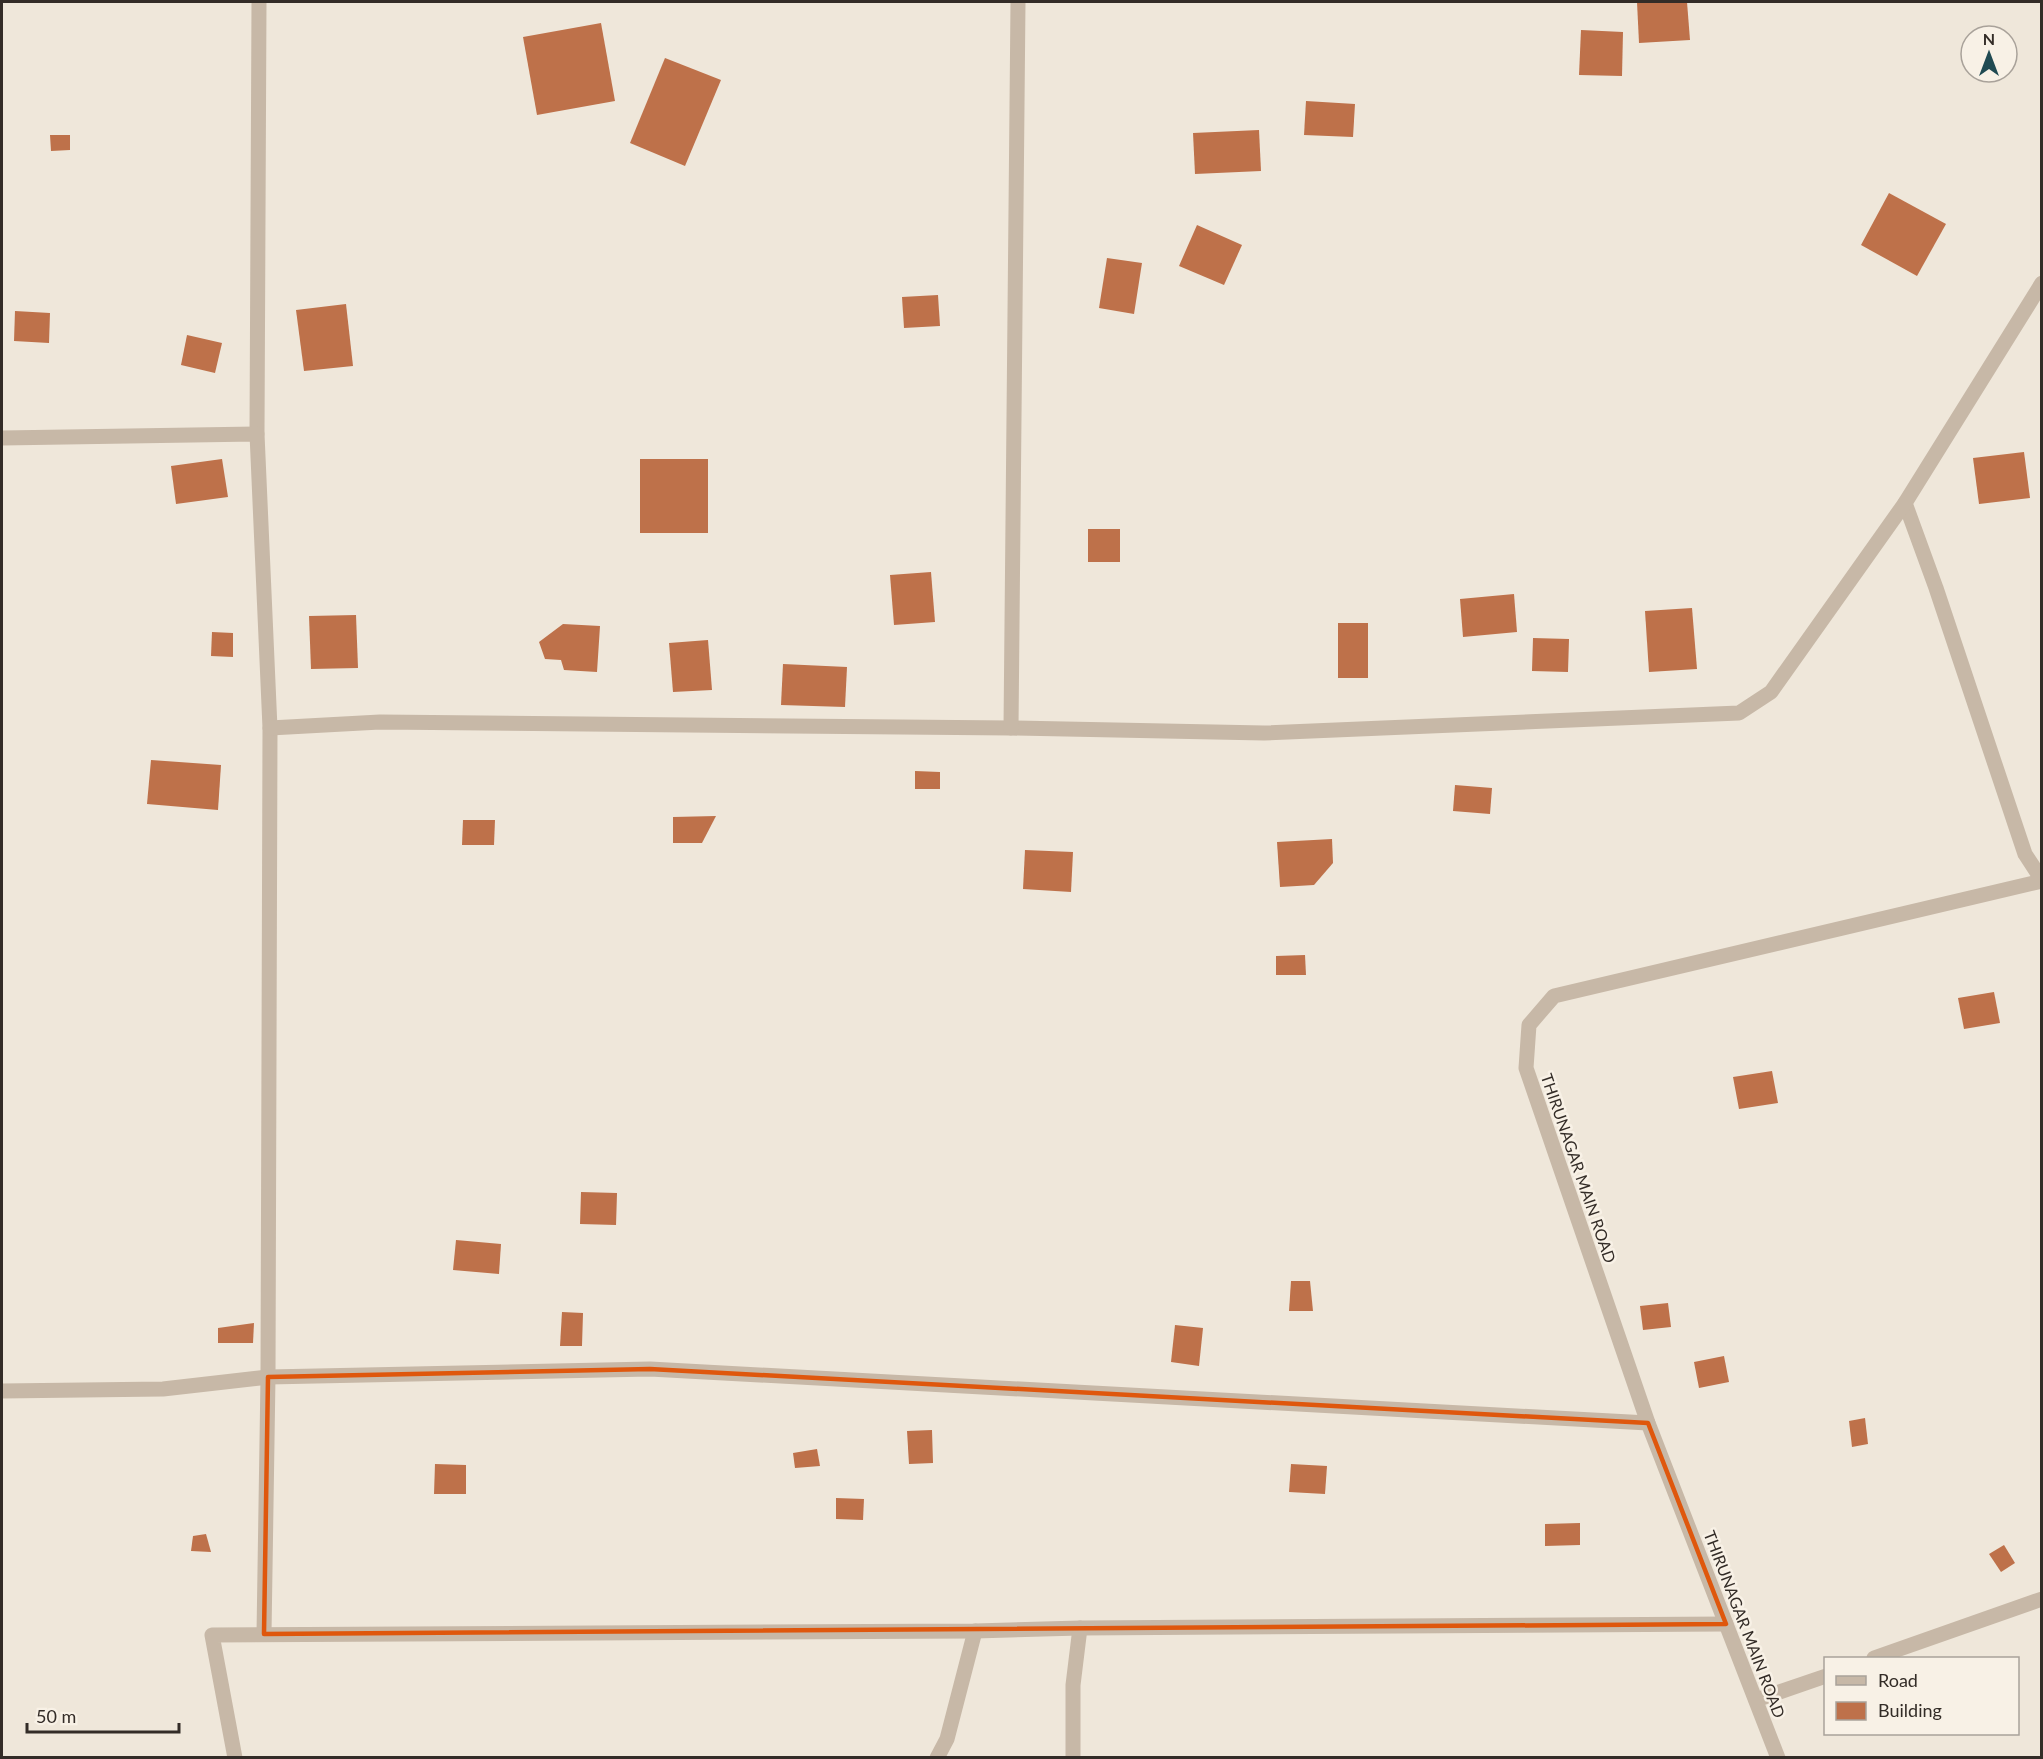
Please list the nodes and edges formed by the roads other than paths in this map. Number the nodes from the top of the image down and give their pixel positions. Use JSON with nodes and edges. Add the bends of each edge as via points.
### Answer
{"nodes":[{"id":1,"x":259,"y":2,"type":"edge"},
{"id":2,"x":1018,"y":2,"type":"edge"},
{"id":3,"x":2042,"y":283,"type":"edge"},
{"id":4,"x":257,"y":434,"type":"junction"},
{"id":5,"x":2,"y":438,"type":"edge"},
{"id":6,"x":1905,"y":503,"type":"junction"},
{"id":7,"x":270,"y":728,"type":"junction"},
{"id":8,"x":1011,"y":728,"type":"junction"},
{"id":9,"x":2042,"y":880,"type":"edge"},
{"id":10,"x":268,"y":1377,"type":"junction"},
{"id":11,"x":2,"y":1391,"type":"edge"},
{"id":12,"x":1648,"y":1423,"type":"junction"},
{"id":13,"x":2042,"y":1599,"type":"edge"},
{"id":14,"x":1726,"y":1624,"type":"junction"},
{"id":15,"x":1080,"y":1628,"type":"junction"},
{"id":16,"x":975,"y":1631,"type":"junction"},
{"id":17,"x":264,"y":1634,"type":"junction"},
{"id":18,"x":1880,"y":1657,"type":"edge"},
{"id":19,"x":1824,"y":1677,"type":"edge"},
{"id":20,"x":1755,"y":1700,"type":"junction"},
{"id":21,"x":234,"y":1758,"type":"edge"},
{"id":22,"x":937,"y":1758,"type":"edge"},
{"id":23,"x":1073,"y":1758,"type":"edge"},
{"id":24,"x":1778,"y":1758,"type":"edge"}],
"edges":[{"from":1,"to":4,"type":"street"},
{"from":2,"to":8,"type":"street"},
{"from":3,"to":6,"type":"street"},
{"from":4,"to":5,"type":"street"},
{"from":4,"to":7,"type":"street"},
{"from":6,"to":8,"type":"street","via":[[1771,692],[1738,713],[1264,733]]},
{"from":6,"to":9,"type":"street","via":[[2025,854]]},
{"from":7,"to":8,"type":"street","via":[[380,722]]},
{"from":7,"to":10,"type":"street"},
{"from":9,"to":12,"type":"street","name":"THIRUNAGAR MAIN ROAD","via":[[1554,996],[1529,1025],[1526,1068]]},
{"from":10,"to":11,"type":"street","via":[[163,1389]]},
{"from":10,"to":12,"type":"street","via":[[650,1369]]},
{"from":10,"to":17,"type":"street"},
{"from":12,"to":14,"type":"street","name":"THIRUNAGAR MAIN ROAD"},
{"from":13,"to":18,"type":"street"},
{"from":14,"to":15,"type":"street"},
{"from":14,"to":20,"type":"street","name":"THIRUNAGAR MAIN ROAD"},
{"from":15,"to":16,"type":"street"},
{"from":15,"to":23,"type":"street","via":[[1073,1684]]},
{"from":16,"to":17,"type":"street"},
{"from":16,"to":22,"type":"street","via":[[947,1739]]},
{"from":17,"to":21,"type":"street","via":[[212,1635]]},
{"from":19,"to":20,"type":"street"},
{"from":20,"to":24,"type":"street","name":"THIRUNAGAR MAIN ROAD"}]}
